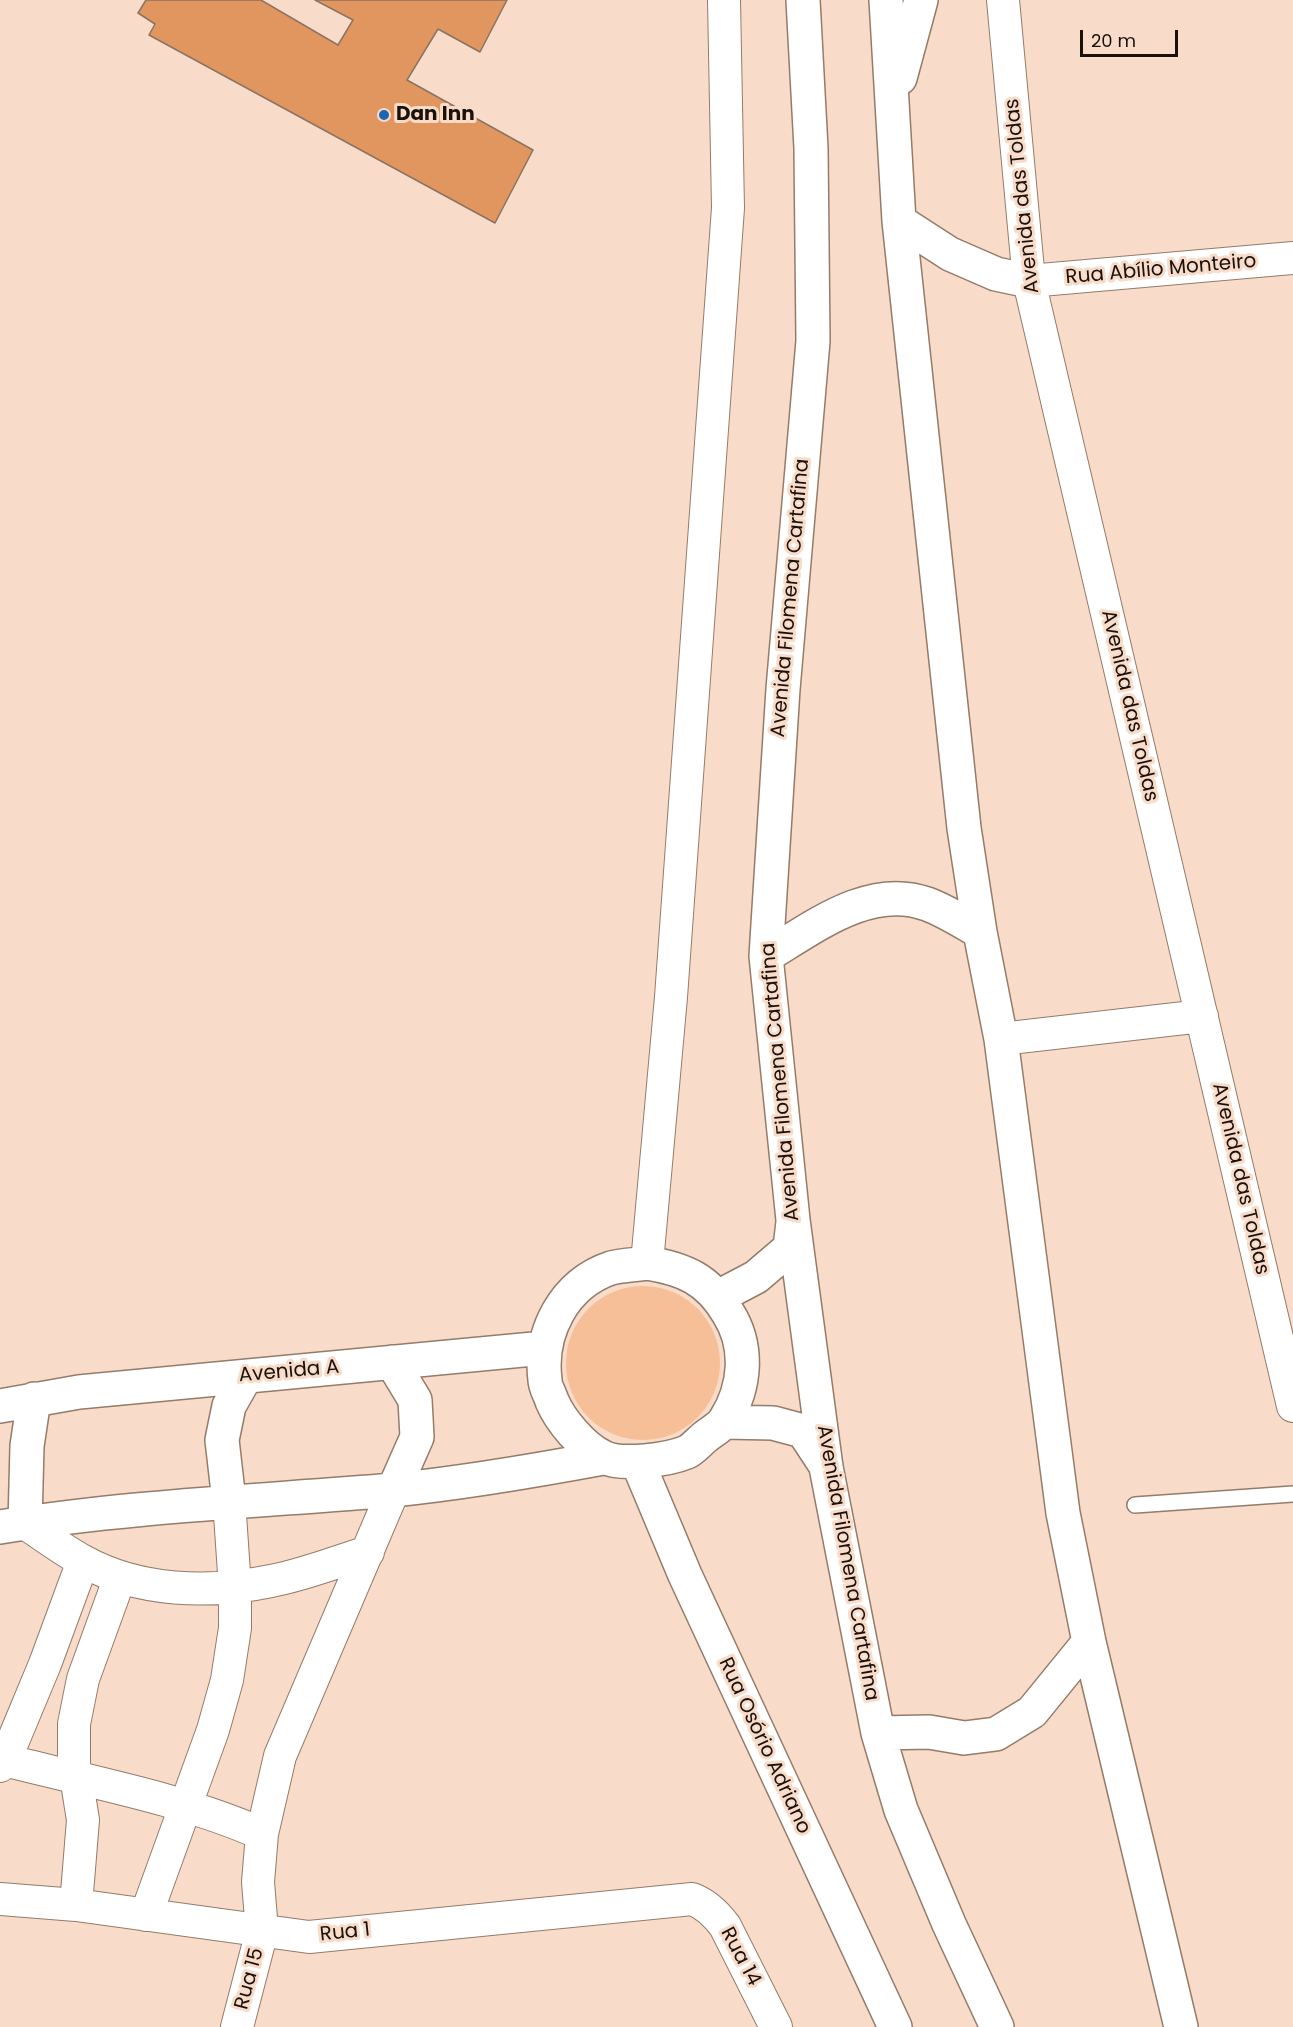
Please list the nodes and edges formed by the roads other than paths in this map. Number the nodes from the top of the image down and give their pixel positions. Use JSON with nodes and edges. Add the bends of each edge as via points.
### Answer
{"nodes":[{"id":1,"x":803,"y":0,"type":"edge"},
{"id":2,"x":886,"y":0,"type":"edge"},
{"id":3,"x":921,"y":0,"type":"edge"},
{"id":4,"x":1003,"y":0,"type":"edge"},
{"id":5,"x":723,"y":1,"type":"edge"},
{"id":6,"x":893,"y":103,"type":"junction"},
{"id":7,"x":899,"y":221,"type":"junction"},
{"id":8,"x":1293,"y":258,"type":"edge"},
{"id":9,"x":1029,"y":281,"type":"junction"},
{"id":10,"x":980,"y":932,"type":"junction"},
{"id":11,"x":766,"y":956,"type":"junction"},
{"id":12,"x":1202,"y":1016,"type":"junction"},
{"id":13,"x":1001,"y":1039,"type":"junction"},
{"id":14,"x":793,"y":1220,"type":"junction"},
{"id":15,"x":647,"y":1263,"type":"junction"},
{"id":16,"x":718,"y":1297,"type":"junction"},
{"id":17,"x":544,"y":1348,"type":"junction"},
{"id":18,"x":392,"y":1362,"type":"junction"},
{"id":19,"x":246,"y":1376,"type":"junction"},
{"id":20,"x":34,"y":1399,"type":"junction"},
{"id":21,"x":0,"y":1406,"type":"edge"},
{"id":22,"x":1293,"y":1406,"type":"edge"},
{"id":23,"x":724,"y":1422,"type":"junction"},
{"id":24,"x":603,"y":1458,"type":"junction"},
{"id":25,"x":638,"y":1463,"type":"junction"},
{"id":26,"x":826,"y":1467,"type":"junction"},
{"id":27,"x":394,"y":1489,"type":"junction"},
{"id":28,"x":1293,"y":1494,"type":"edge"},
{"id":29,"x":229,"y":1501,"type":"junction"},
{"id":30,"x":1135,"y":1505,"type":"dead end"},
{"id":31,"x":12,"y":1525,"type":"edge"},
{"id":32,"x":368,"y":1552,"type":"junction"},
{"id":33,"x":83,"y":1561,"type":"junction"},
{"id":34,"x":120,"y":1577,"type":"junction"},
{"id":35,"x":235,"y":1587,"type":"junction"},
{"id":36,"x":1089,"y":1642,"type":"junction"},
{"id":37,"x":878,"y":1733,"type":"junction"},
{"id":38,"x":3,"y":1763,"type":"edge"},
{"id":39,"x":76,"y":1778,"type":"junction"},
{"id":40,"x":185,"y":1807,"type":"junction"},
{"id":41,"x":262,"y":1834,"type":"junction"},
{"id":42,"x":0,"y":1899,"type":"edge"},
{"id":43,"x":692,"y":1899,"type":"joint"},
{"id":44,"x":76,"y":1905,"type":"junction"},
{"id":45,"x":146,"y":1915,"type":"junction"},
{"id":46,"x":262,"y":1931,"type":"junction"},
{"id":47,"x":237,"y":2027,"type":"edge"},
{"id":48,"x":776,"y":2027,"type":"edge"},
{"id":49,"x":895,"y":2027,"type":"edge"},
{"id":50,"x":997,"y":2027,"type":"edge"},
{"id":51,"x":1181,"y":2027,"type":"edge"}],
"edges":[{"from":1,"to":11,"type":"main road","name":"Avenida Filomena Cartafina","via":[[812,148],[813,341],[783,689]]},
{"from":2,"to":6,"type":"main road"},
{"from":3,"to":6,"type":"main road"},
{"from":4,"to":9,"type":"street","name":"Avenida das Toldas"},
{"from":5,"to":15,"type":"street","via":[[728,208],[671,997]]},
{"from":6,"to":7,"type":"main road"},
{"from":7,"to":9,"type":"main road","via":[[950,254],[996,274]]},
{"from":7,"to":10,"type":"main road","via":[[963,816]]},
{"from":8,"to":9,"type":"street","name":"Rua Abílio Monteiro"},
{"from":9,"to":12,"type":"street","name":"Avenida das Toldas"},
{"from":10,"to":11,"type":"main road","via":[[925,903],[888,897],[858,904]]},
{"from":10,"to":13,"type":"main road"},
{"from":11,"to":14,"type":"main road","name":"Avenida Filomena Cartafina"},
{"from":12,"to":13,"type":"street"},
{"from":12,"to":22,"type":"street","name":"Avenida das Toldas"},
{"from":13,"to":36,"type":"main road","via":[[1063,1513]]},
{"from":14,"to":16,"type":"main road","via":[[790,1248],[756,1277]]},
{"from":14,"to":26,"type":"main road","name":"Avenida Filomena Cartafina"},
{"from":15,"to":16,"type":"main road","via":[[673,1267],[698,1279]]},
{"from":15,"to":17,"type":"main road","via":[[611,1268],[579,1286],[555,1313]]},
{"from":16,"to":23,"type":"main road","via":[[736,1325],[744,1358],[739,1391]]},
{"from":17,"to":18,"type":"main road","name":"Avenida A"},
{"from":17,"to":24,"type":"main road","via":[[545,1381],[556,1412],[578,1438]]},
{"from":18,"to":19,"type":"main road","name":"Avenida A"},
{"from":18,"to":27,"type":"main road","via":[[415,1400],[417,1437]]},
{"from":19,"to":20,"type":"main road","name":"Avenida A"},
{"from":19,"to":29,"type":"main road","via":[[229,1406],[222,1440]]},
{"from":20,"to":21,"type":"main road","name":"Avenida A"},
{"from":20,"to":31,"type":"main road"},
{"from":23,"to":25,"type":"main road","via":[[688,1451]]},
{"from":23,"to":26,"type":"main road","via":[[773,1423],[803,1431]]},
{"from":24,"to":25,"type":"main road"},
{"from":24,"to":27,"type":"main road","via":[[510,1475]]},
{"from":25,"to":49,"type":"main road","name":"Rua Osório Adriano","via":[[685,1575]]},
{"from":26,"to":37,"type":"main road","name":"Avenida Filomena Cartafina"},
{"from":27,"to":29,"type":"main road"},
{"from":27,"to":32,"type":"street","name":"Rua 15"},
{"from":28,"to":30,"type":"lane"},
{"from":29,"to":31,"type":"main road"},
{"from":29,"to":35,"type":"street"},
{"from":31,"to":33,"type":"street"},
{"from":32,"to":35,"type":"street","via":[[294,1576]]},
{"from":32,"to":41,"type":"street","name":"Rua 15","via":[[280,1756]]},
{"from":33,"to":34,"type":"street"},
{"from":33,"to":38,"type":"street"},
{"from":34,"to":35,"type":"street","via":[[175,1588]]},
{"from":34,"to":39,"type":"street","via":[[83,1679],[74,1724]]},
{"from":35,"to":40,"type":"street","via":[[235,1628],[227,1680]]},
{"from":36,"to":37,"type":"main road","via":[[1032,1712],[996,1734],[964,1738],[929,1732]]},
{"from":36,"to":51,"type":"main road"},
{"from":37,"to":50,"type":"main road","name":"Avenida Filomena Cartafina","via":[[902,1810]]},
{"from":38,"to":39,"type":"street"},
{"from":39,"to":40,"type":"street"},
{"from":39,"to":44,"type":"street","via":[[83,1820]]},
{"from":40,"to":41,"type":"street"},
{"from":40,"to":45,"type":"street"},
{"from":41,"to":46,"type":"street","name":"Rua 15","via":[[258,1882]]},
{"from":42,"to":44,"type":"street","name":"Rua 1"},
{"from":43,"to":46,"type":"street","name":"Rua 1","via":[[309,1937]]},
{"from":43,"to":48,"type":"street","name":"Rua 14","via":[[725,1926]]},
{"from":44,"to":45,"type":"street","name":"Rua 1"},
{"from":45,"to":46,"type":"street","name":"Rua 1"},
{"from":46,"to":47,"type":"street","name":"Rua 15"}]}
